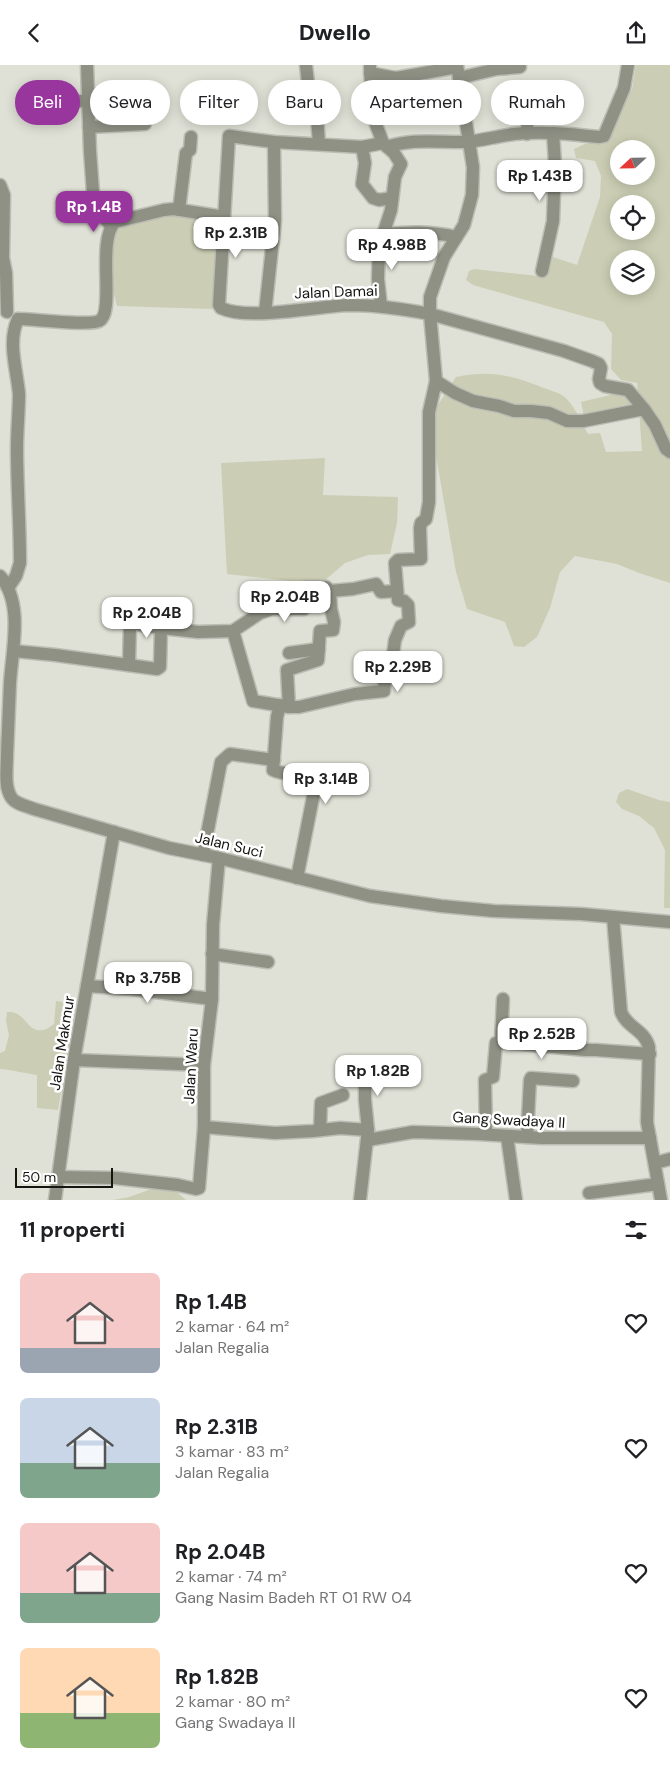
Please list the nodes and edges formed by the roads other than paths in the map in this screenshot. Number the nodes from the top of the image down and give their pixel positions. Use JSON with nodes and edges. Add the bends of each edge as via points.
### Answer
{"nodes":[{"id":1,"x":87,"y":65,"type":"edge"},
{"id":2,"x":306,"y":65,"type":"edge"},
{"id":3,"x":628,"y":65,"type":"edge"},
{"id":4,"x":520,"y":67,"type":"dead end"},
{"id":5,"x":370,"y":69,"type":"edge"},
{"id":6,"x":458,"y":70,"type":"edge"},
{"id":7,"x":89,"y":100,"type":"junction"},
{"id":8,"x":80,"y":101,"type":"edge"},
{"id":9,"x":126,"y":125,"type":"edge"},
{"id":10,"x":528,"y":125,"type":"edge"},
{"id":11,"x":89,"y":127,"type":"junction"},
{"id":12,"x":553,"y":133,"type":"junction"},
{"id":13,"x":528,"y":134,"type":"junction"},
{"id":14,"x":191,"y":137,"type":"dead end"},
{"id":15,"x":469,"y":141,"type":"junction"},
{"id":16,"x":274,"y":142,"type":"junction"},
{"id":17,"x":319,"y":144,"type":"junction"},
{"id":18,"x":385,"y":145,"type":"junction"},
{"id":19,"x":362,"y":147,"type":"junction"},
{"id":20,"x":1,"y":189,"type":"edge"},
{"id":21,"x":392,"y":198,"type":"junction"},
{"id":22,"x":180,"y":210,"type":"junction"},
{"id":23,"x":224,"y":217,"type":"junction"},
{"id":24,"x":111,"y":226,"type":"junction"},
{"id":25,"x":383,"y":234,"type":"junction"},
{"id":26,"x":456,"y":237,"type":"junction"},
{"id":27,"x":542,"y":271,"type":"dead end"},
{"id":28,"x":381,"y":306,"type":"junction"},
{"id":29,"x":3,"y":312,"type":"edge"},
{"id":30,"x":265,"y":313,"type":"junction"},
{"id":31,"x":430,"y":313,"type":"junction"},
{"id":32,"x":18,"y":319,"type":"junction"},
{"id":33,"x":436,"y":381,"type":"junction"},
{"id":34,"x":644,"y":409,"type":"junction"},
{"id":35,"x":670,"y":452,"type":"edge"},
{"id":36,"x":0,"y":576,"type":"edge"},
{"id":37,"x":8,"y":588,"type":"junction"},
{"id":38,"x":330,"y":591,"type":"junction"},
{"id":39,"x":397,"y":591,"type":"junction"},
{"id":40,"x":161,"y":627,"type":"junction"},
{"id":41,"x":233,"y":631,"type":"junction"},
{"id":42,"x":320,"y":649,"type":"junction"},
{"id":43,"x":14,"y":651,"type":"junction"},
{"id":44,"x":289,"y":653,"type":"dead end"},
{"id":45,"x":129,"y":665,"type":"junction"},
{"id":46,"x":284,"y":706,"type":"junction"},
{"id":47,"x":274,"y":761,"type":"junction"},
{"id":48,"x":5,"y":794,"type":"edge"},
{"id":49,"x":114,"y":832,"type":"junction"},
{"id":50,"x":203,"y":855,"type":"junction"},
{"id":51,"x":219,"y":858,"type":"junction"},
{"id":52,"x":297,"y":878,"type":"junction"},
{"id":53,"x":613,"y":917,"type":"junction"},
{"id":54,"x":670,"y":922,"type":"edge"},
{"id":55,"x":212,"y":955,"type":"junction"},
{"id":56,"x":268,"y":962,"type":"dead end"},
{"id":57,"x":87,"y":986,"type":"junction"},
{"id":58,"x":212,"y":999,"type":"junction"},
{"id":59,"x":503,"y":999,"type":"dead end"},
{"id":60,"x":501,"y":1042,"type":"junction"},
{"id":61,"x":650,"y":1054,"type":"junction"},
{"id":62,"x":74,"y":1060,"type":"junction"},
{"id":63,"x":204,"y":1065,"type":"junction"},
{"id":64,"x":365,"y":1067,"type":"dead end"},
{"id":65,"x":573,"y":1081,"type":"dead end"},
{"id":66,"x":343,"y":1095,"type":"dead end"},
{"id":67,"x":204,"y":1127,"type":"junction"},
{"id":68,"x":320,"y":1130,"type":"junction"},
{"id":69,"x":368,"y":1135,"type":"junction"},
{"id":70,"x":486,"y":1135,"type":"junction"},
{"id":71,"x":507,"y":1136,"type":"junction"},
{"id":72,"x":527,"y":1137,"type":"junction"},
{"id":73,"x":650,"y":1138,"type":"junction"},
{"id":74,"x":670,"y":1159,"type":"edge"},
{"id":75,"x":655,"y":1163,"type":"junction"},
{"id":76,"x":60,"y":1177,"type":"junction"},
{"id":77,"x":658,"y":1184,"type":"junction"},
{"id":78,"x":589,"y":1193,"type":"dead end"},
{"id":79,"x":55,"y":1200,"type":"edge"},
{"id":80,"x":360,"y":1200,"type":"edge"},
{"id":81,"x":516,"y":1200,"type":"edge"},
{"id":82,"x":661,"y":1200,"type":"edge"}],
"edges":[{"from":1,"to":7,"type":"street"},
{"from":2,"to":17,"type":"street","via":[[310,101],[317,115]]},
{"from":3,"to":12,"type":"street","via":[[624,88],[604,136]]},
{"from":4,"to":6,"type":"street"},
{"from":5,"to":6,"type":"street","via":[[396,78]]},
{"from":5,"to":18,"type":"street","via":[[372,104]]},
{"from":6,"to":15,"type":"street"},
{"from":7,"to":8,"type":"street"},
{"from":7,"to":11,"type":"street"},
{"from":9,"to":11,"type":"street"},
{"from":10,"to":13,"type":"street"},
{"from":11,"to":24,"type":"street","via":[[93,193],[99,211]]},
{"from":12,"to":13,"type":"street"},
{"from":12,"to":27,"type":"street","via":[[553,221]]},
{"from":13,"to":15,"type":"street"},
{"from":14,"to":22,"type":"street","via":[[190,150],[185,155]]},
{"from":15,"to":18,"type":"street","via":[[415,141]]},
{"from":15,"to":26,"type":"street","via":[[473,167],[472,195],[464,225]]},
{"from":16,"to":17,"type":"street"},
{"from":16,"to":23,"type":"street","via":[[229,136]]},
{"from":16,"to":30,"type":"street","via":[[275,219]]},
{"from":17,"to":19,"type":"street"},
{"from":18,"to":19,"type":"street"},
{"from":18,"to":21,"type":"street","via":[[401,164]]},
{"from":19,"to":21,"type":"street","via":[[365,163],[362,184],[373,198]]},
{"from":20,"to":29,"type":"street","via":[[4,195],[2,258],[6,273]]},
{"from":21,"to":25,"type":"street"},
{"from":22,"to":23,"type":"street"},
{"from":22,"to":24,"type":"street","via":[[164,209],[133,216]]},
{"from":23,"to":30,"type":"street","name":"Jalan Damai","via":[[219,305],[224,310]]},
{"from":24,"to":32,"type":"street","via":[[107,242],[103,318],[83,323]]},
{"from":25,"to":26,"type":"street","via":[[441,233]]},
{"from":25,"to":28,"type":"street","via":[[378,264]]},
{"from":26,"to":31,"type":"street","via":[[444,257],[430,297]]},
{"from":28,"to":30,"type":"street","name":"Jalan Damai","via":[[350,305]]},
{"from":28,"to":31,"type":"street","name":"Jalan Damai"},
{"from":29,"to":32,"type":"street"},
{"from":31,"to":33,"type":"street"},
{"from":31,"to":34,"type":"street","name":"Jalan Damai","via":[[599,364],[600,383],[604,387],[628,391]]},
{"from":32,"to":37,"type":"street","via":[[14,358],[18,394],[20,563]]},
{"from":33,"to":34,"type":"street","via":[[474,401],[514,411],[549,413],[567,421]]},
{"from":33,"to":39,"type":"street","via":[[429,412],[429,503],[426,519],[420,528],[421,559],[396,561]]},
{"from":34,"to":35,"type":"street"},
{"from":36,"to":37,"type":"street","name":"Jalan Suci"},
{"from":37,"to":43,"type":"street","name":"Jalan Suci","via":[[15,625]]},
{"from":38,"to":39,"type":"street","via":[[376,584],[382,592]]},
{"from":38,"to":41,"type":"street","via":[[326,587],[307,587],[304,609],[272,609]]},
{"from":38,"to":42,"type":"street","via":[[333,630],[320,631]]},
{"from":39,"to":46,"type":"street","via":[[398,601],[408,605],[409,622],[401,626],[395,641],[383,691],[300,707]]},
{"from":40,"to":41,"type":"street","via":[[198,632]]},
{"from":40,"to":45,"type":"street","via":[[159,668]]},
{"from":40,"to":45,"type":"street","via":[[130,625]]},
{"from":41,"to":46,"type":"street","via":[[251,698],[256,702]]},
{"from":42,"to":44,"type":"street"},
{"from":42,"to":46,"type":"street","via":[[318,660],[287,670]]},
{"from":43,"to":45,"type":"street"},
{"from":43,"to":48,"type":"street","name":"Jalan Suci"},
{"from":46,"to":47,"type":"street","via":[[277,717]]},
{"from":47,"to":50,"type":"street","via":[[230,754],[221,762]]},
{"from":47,"to":52,"type":"street","via":[[274,772],[311,776],[315,780]]},
{"from":48,"to":49,"type":"street","name":"Jalan Suci","via":[[34,809]]},
{"from":49,"to":50,"type":"street","name":"Jalan Suci"},
{"from":49,"to":57,"type":"street","name":"Jalan Makmur"},
{"from":50,"to":51,"type":"street","name":"Jalan Suci"},
{"from":51,"to":52,"type":"street","name":"Jalan Suci"},
{"from":51,"to":55,"type":"street","name":"Jalan Waru"},
{"from":52,"to":53,"type":"street","name":"Jalan Suci","via":[[351,892],[441,907]]},
{"from":53,"to":54,"type":"street","name":"Jalan Suci"},
{"from":53,"to":61,"type":"street","via":[[621,1012],[626,1021],[647,1039]]},
{"from":55,"to":56,"type":"street"},
{"from":55,"to":58,"type":"street","name":"Jalan Waru"},
{"from":57,"to":58,"type":"street"},
{"from":57,"to":62,"type":"street","name":"Jalan Makmur"},
{"from":58,"to":63,"type":"street","name":"Jalan Waru"},
{"from":59,"to":60,"type":"street"},
{"from":60,"to":61,"type":"street"},
{"from":60,"to":70,"type":"street","via":[[496,1043],[493,1077],[485,1079]]},
{"from":61,"to":73,"type":"street","via":[[647,1109]]},
{"from":62,"to":63,"type":"street"},
{"from":62,"to":76,"type":"street","name":"Jalan Makmur"},
{"from":63,"to":67,"type":"street","name":"Jalan Waru"},
{"from":64,"to":69,"type":"street"},
{"from":65,"to":72,"type":"street","via":[[531,1078]]},
{"from":66,"to":68,"type":"street","via":[[320,1103]]},
{"from":67,"to":68,"type":"street","name":"Gang Swadaya II","via":[[275,1133]]},
{"from":67,"to":76,"type":"street","name":"Jalan Waru","via":[[198,1189],[114,1178]]},
{"from":68,"to":69,"type":"street","name":"Gang Swadaya II","via":[[340,1127]]},
{"from":69,"to":70,"type":"street","name":"Gang Swadaya II","via":[[413,1132]]},
{"from":69,"to":80,"type":"street"},
{"from":70,"to":71,"type":"street","name":"Gang Swadaya II"},
{"from":71,"to":72,"type":"street","name":"Gang Swadaya II"},
{"from":71,"to":81,"type":"street"},
{"from":72,"to":73,"type":"street","name":"Gang Swadaya II"},
{"from":73,"to":75,"type":"street"},
{"from":74,"to":75,"type":"street"},
{"from":75,"to":77,"type":"street"},
{"from":76,"to":79,"type":"street","name":"Jalan Makmur"},
{"from":77,"to":78,"type":"street"},
{"from":77,"to":82,"type":"street"}]}
